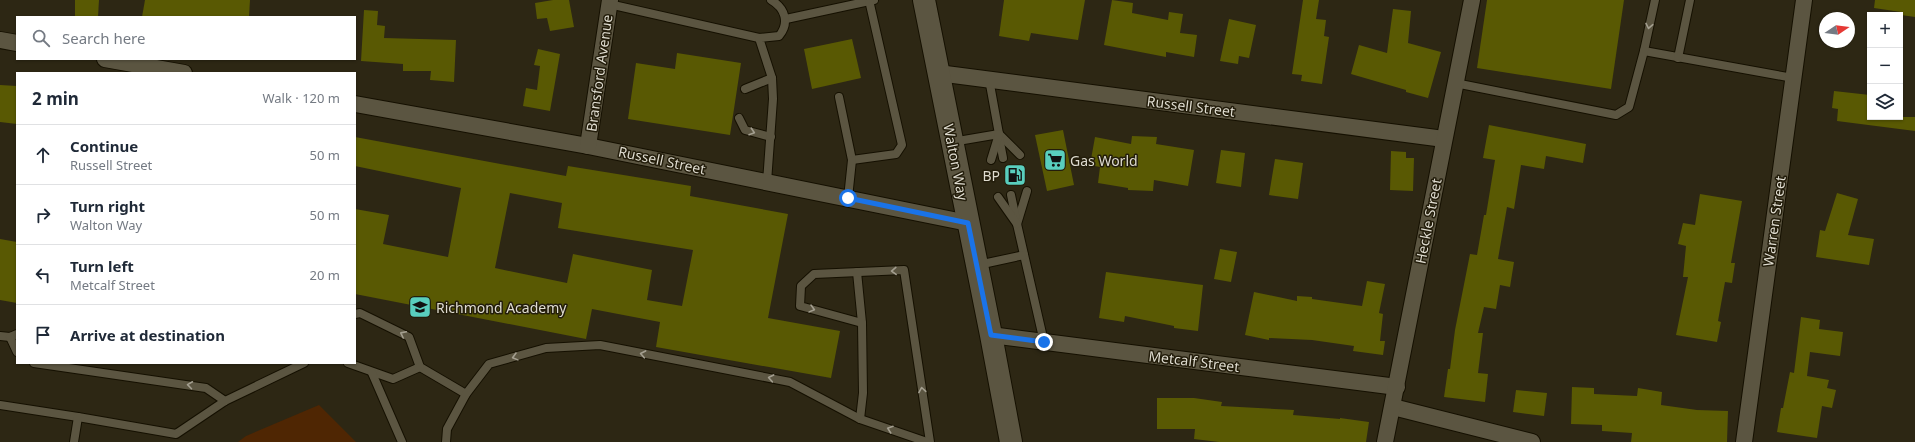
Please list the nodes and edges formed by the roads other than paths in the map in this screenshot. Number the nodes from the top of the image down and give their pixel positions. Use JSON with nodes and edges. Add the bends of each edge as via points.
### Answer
{"nodes":[{"id":1,"x":771,"y":0,"type":"edge"},
{"id":2,"x":871,"y":0,"type":"edge"},
{"id":3,"x":924,"y":0,"type":"edge"},
{"id":4,"x":1472,"y":0,"type":"edge"},
{"id":5,"x":1655,"y":0,"type":"edge"},
{"id":6,"x":1690,"y":0,"type":"edge"},
{"id":7,"x":1804,"y":0,"type":"edge"},
{"id":8,"x":610,"y":2,"type":"edge"},
{"id":9,"x":786,"y":19,"type":"junction"},
{"id":10,"x":759,"y":38,"type":"junction"},
{"id":11,"x":0,"y":40,"type":"edge"},
{"id":12,"x":16,"y":43,"type":"edge"},
{"id":13,"x":1644,"y":51,"type":"junction"},
{"id":14,"x":1678,"y":58,"type":"junction"},
{"id":15,"x":111,"y":60,"type":"edge"},
{"id":16,"x":178,"y":72,"type":"edge"},
{"id":17,"x":938,"y":73,"type":"junction"},
{"id":18,"x":772,"y":78,"type":"junction"},
{"id":19,"x":1793,"y":78,"type":"junction"},
{"id":20,"x":989,"y":79,"type":"junction"},
{"id":21,"x":1455,"y":83,"type":"junction"},
{"id":22,"x":745,"y":89,"type":"dead end"},
{"id":23,"x":839,"y":97,"type":"dead end"},
{"id":24,"x":356,"y":104,"type":"edge"},
{"id":25,"x":739,"y":118,"type":"dead end"},
{"id":26,"x":999,"y":134,"type":"junction"},
{"id":27,"x":771,"y":137,"type":"junction"},
{"id":28,"x":1444,"y":139,"type":"junction"},
{"id":29,"x":952,"y":142,"type":"junction"},
{"id":30,"x":588,"y":146,"type":"junction"},
{"id":31,"x":1020,"y":155,"type":"dead end"},
{"id":32,"x":1003,"y":158,"type":"dead end"},
{"id":33,"x":852,"y":160,"type":"junction"},
{"id":34,"x":991,"y":160,"type":"dead end"},
{"id":35,"x":767,"y":182,"type":"junction"},
{"id":36,"x":1028,"y":191,"type":"dead end"},
{"id":37,"x":1011,"y":195,"type":"dead end"},
{"id":38,"x":998,"y":197,"type":"dead end"},
{"id":39,"x":848,"y":198,"type":"junction"},
{"id":40,"x":968,"y":223,"type":"junction"},
{"id":41,"x":1017,"y":224,"type":"junction"},
{"id":42,"x":1024,"y":256,"type":"junction"},
{"id":43,"x":976,"y":265,"type":"junction"},
{"id":44,"x":857,"y":272,"type":"junction"},
{"id":45,"x":356,"y":314,"type":"edge"},
{"id":46,"x":862,"y":323,"type":"junction"},
{"id":47,"x":991,"y":335,"type":"junction"},
{"id":48,"x":0,"y":336,"type":"edge"},
{"id":49,"x":14,"y":336,"type":"edge"},
{"id":50,"x":1044,"y":342,"type":"junction"},
{"id":51,"x":16,"y":347,"type":"edge"},
{"id":52,"x":41,"y":364,"type":"edge"},
{"id":53,"x":302,"y":364,"type":"edge"},
{"id":54,"x":350,"y":364,"type":"edge"},
{"id":55,"x":420,"y":368,"type":"junction"},
{"id":56,"x":372,"y":373,"type":"junction"},
{"id":57,"x":1397,"y":387,"type":"junction"},
{"id":58,"x":466,"y":394,"type":"junction"},
{"id":59,"x":225,"y":401,"type":"junction"},
{"id":60,"x":0,"y":405,"type":"edge"},
{"id":61,"x":1392,"y":407,"type":"junction"},
{"id":62,"x":78,"y":418,"type":"junction"},
{"id":63,"x":860,"y":419,"type":"junction"},
{"id":64,"x":74,"y":442,"type":"edge"},
{"id":65,"x":402,"y":442,"type":"edge"},
{"id":66,"x":446,"y":442,"type":"edge"},
{"id":67,"x":927,"y":442,"type":"edge"},
{"id":68,"x":930,"y":442,"type":"edge"},
{"id":69,"x":1011,"y":442,"type":"edge"},
{"id":70,"x":1385,"y":442,"type":"edge"},
{"id":71,"x":1532,"y":442,"type":"edge"},
{"id":72,"x":1744,"y":442,"type":"edge"}],
"edges":[{"from":1,"to":9,"type":"lane"},
{"from":2,"to":9,"type":"lane"},
{"from":2,"to":33,"type":"lane","via":[[902,145],[896,154]]},
{"from":3,"to":17,"type":"main road","name":"Walton Way"},
{"from":4,"to":21,"type":"street","name":"Heckle Street"},
{"from":5,"to":13,"type":"lane","one_way":true},
{"from":6,"to":14,"type":"lane"},
{"from":7,"to":19,"type":"street","name":"Warren Street"},
{"from":8,"to":10,"type":"lane"},
{"from":8,"to":30,"type":"street","name":"Bransford Avenue"},
{"from":9,"to":10,"type":"lane","via":[[785,29],[779,36]]},
{"from":10,"to":18,"type":"lane"},
{"from":11,"to":12,"type":"street"},
{"from":13,"to":14,"type":"lane"},
{"from":13,"to":21,"type":"lane","via":[[1629,107],[1616,115]]},
{"from":14,"to":19,"type":"lane"},
{"from":15,"to":16,"type":"street"},
{"from":17,"to":20,"type":"street","name":"Russell Street"},
{"from":17,"to":29,"type":"main road","name":"Walton Way"},
{"from":18,"to":22,"type":"lane"},
{"from":18,"to":27,"type":"lane"},
{"from":19,"to":72,"type":"street","name":"Warren Street"},
{"from":20,"to":26,"type":"lane"},
{"from":20,"to":28,"type":"street","name":"Russell Street"},
{"from":21,"to":28,"type":"street","name":"Heckle Street"},
{"from":23,"to":33,"type":"lane"},
{"from":24,"to":30,"type":"street","name":"Russell Street"},
{"from":25,"to":27,"type":"lane","one_way":true,"via":[[746,130]]},
{"from":26,"to":29,"type":"lane"},
{"from":26,"to":31,"type":"lane"},
{"from":26,"to":32,"type":"lane"},
{"from":26,"to":34,"type":"lane"},
{"from":27,"to":35,"type":"lane"},
{"from":28,"to":57,"type":"street","name":"Heckle Street"},
{"from":29,"to":40,"type":"main road","name":"Walton Way"},
{"from":30,"to":35,"type":"street","name":"Russell Street"},
{"from":33,"to":39,"type":"lane"},
{"from":35,"to":39,"type":"street","name":"Russell Street"},
{"from":36,"to":41,"type":"lane"},
{"from":37,"to":41,"type":"lane"},
{"from":38,"to":41,"type":"lane"},
{"from":39,"to":40,"type":"street","name":"Russell Street"},
{"from":40,"to":43,"type":"main road","name":"Walton Way"},
{"from":41,"to":42,"type":"lane"},
{"from":42,"to":43,"type":"lane"},
{"from":42,"to":50,"type":"lane"},
{"from":43,"to":47,"type":"main road","name":"Walton Way"},
{"from":44,"to":46,"type":"lane"},
{"from":44,"to":46,"type":"lane","one_way":true,"via":[[814,274],[801,286],[800,306]]},
{"from":68,"to":44,"type":"lane","one_way":true,"via":[[904,270]]},
{"from":55,"to":45,"type":"lane","one_way":true,"via":[[409,337],[360,313]]},
{"from":46,"to":63,"type":"lane","via":[[863,393]]},
{"from":47,"to":50,"type":"street","name":"Metcalf Street"},
{"from":47,"to":69,"type":"main road","name":"Walton Way"},
{"from":48,"to":49,"type":"lane"},
{"from":49,"to":51,"type":"lane"},
{"from":50,"to":57,"type":"street","name":"Metcalf Street"},
{"from":59,"to":52,"type":"lane","one_way":true,"via":[[206,388]]},
{"from":53,"to":59,"type":"lane"},
{"from":54,"to":56,"type":"lane"},
{"from":55,"to":56,"type":"lane","via":[[393,380]]},
{"from":55,"to":58,"type":"lane"},
{"from":56,"to":65,"type":"lane"},
{"from":57,"to":61,"type":"street","name":"Heckle Street"},
{"from":63,"to":58,"type":"lane","one_way":true,"via":[[790,382],[600,345],[546,348],[489,364]]},
{"from":58,"to":66,"type":"lane","via":[[448,429]]},
{"from":59,"to":62,"type":"lane","via":[[176,434]]},
{"from":60,"to":62,"type":"lane"},
{"from":61,"to":70,"type":"street","name":"Heckle Street"},
{"from":61,"to":71,"type":"street"},
{"from":62,"to":64,"type":"lane"},
{"from":67,"to":63,"type":"lane","one_way":true}]}
